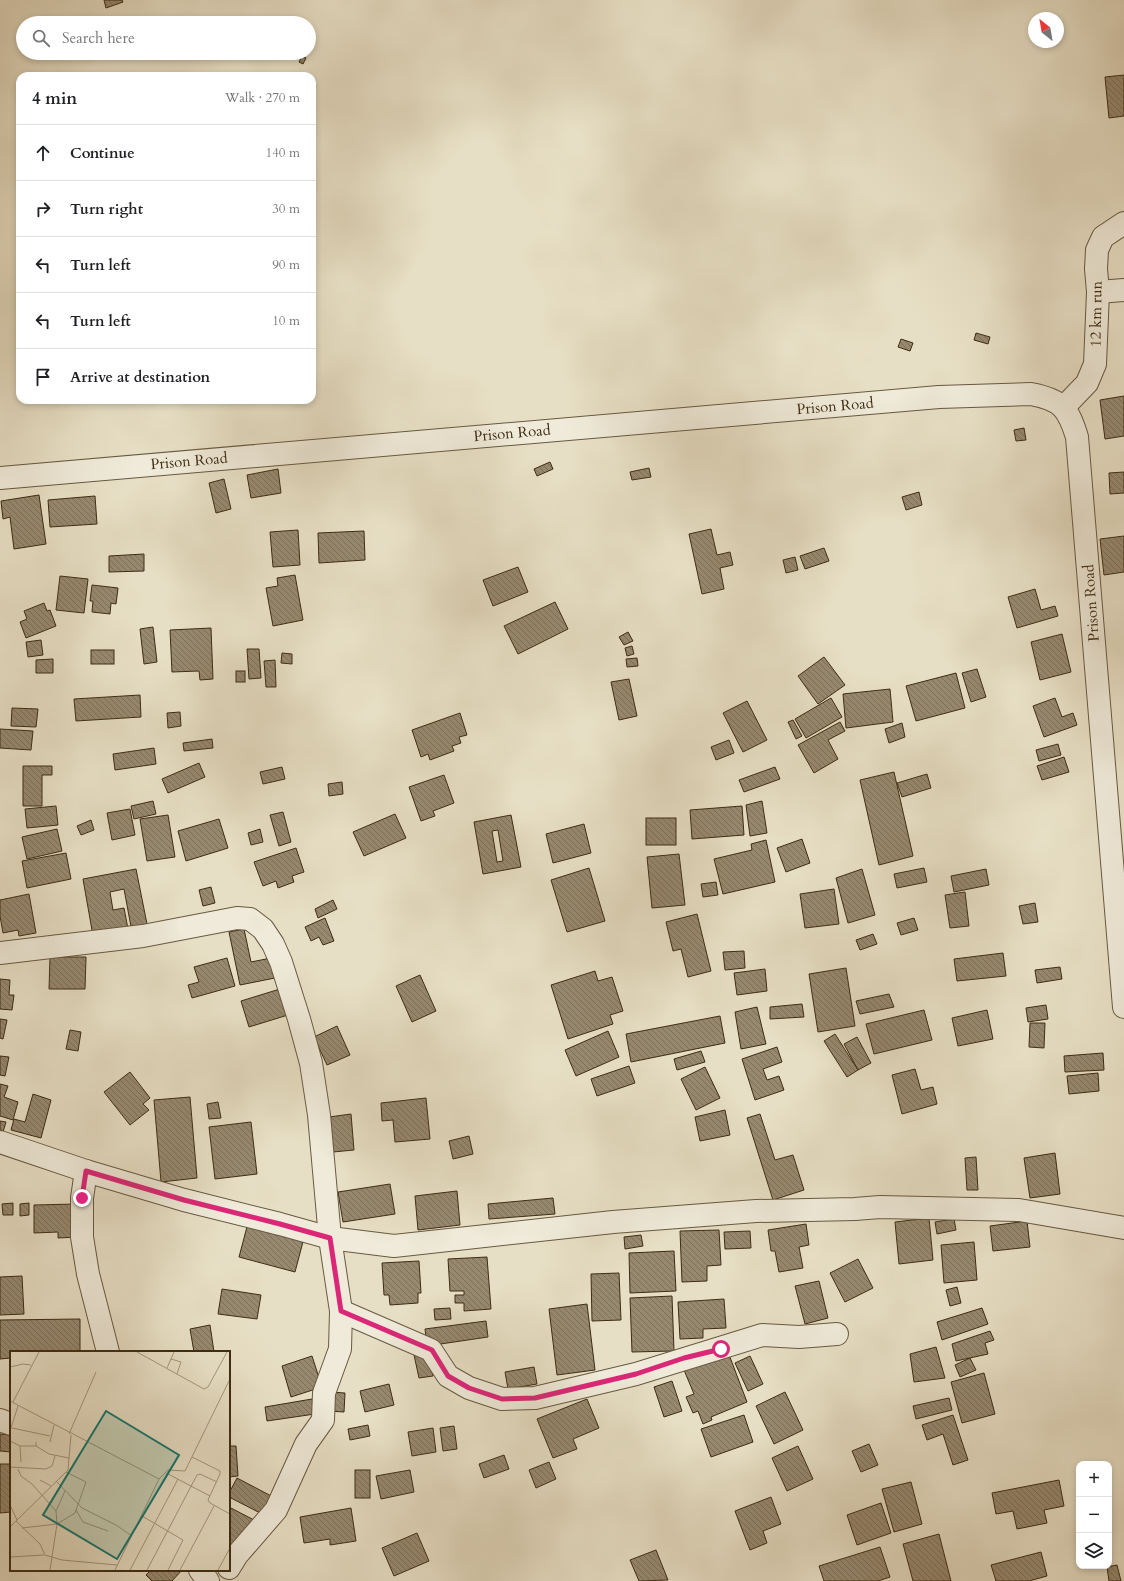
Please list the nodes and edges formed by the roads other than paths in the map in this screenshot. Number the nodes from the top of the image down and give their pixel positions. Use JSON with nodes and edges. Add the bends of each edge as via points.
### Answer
{"nodes":[{"id":1,"x":1124,"y":223,"type":"edge"},
{"id":2,"x":1124,"y":290,"type":"edge"},
{"id":3,"x":1098,"y":292,"type":"junction"},
{"id":4,"x":1064,"y":407,"type":"junction"},
{"id":5,"x":0,"y":478,"type":"edge"},
{"id":6,"x":1120,"y":929,"type":"edge"},
{"id":7,"x":0,"y":953,"type":"edge"},
{"id":8,"x":1124,"y":1007,"type":"edge"},
{"id":9,"x":0,"y":1142,"type":"edge"},
{"id":10,"x":86,"y":1171,"type":"junction"},
{"id":11,"x":1124,"y":1228,"type":"edge"},
{"id":12,"x":330,"y":1238,"type":"junction"},
{"id":13,"x":341,"y":1311,"type":"junction"},
{"id":14,"x":837,"y":1334,"type":"dead end"},
{"id":15,"x":108,"y":1351,"type":"edge"},
{"id":16,"x":0,"y":1420,"type":"edge"},
{"id":17,"x":10,"y":1424,"type":"edge"},
{"id":18,"x":230,"y":1566,"type":"edge"},
{"id":19,"x":201,"y":1571,"type":"edge"},
{"id":20,"x":227,"y":1571,"type":"edge"},
{"id":21,"x":208,"y":1581,"type":"edge"},
{"id":22,"x":220,"y":1581,"type":"edge"}],
"edges":[{"from":1,"to":3,"type":"street","name":"12 km run","via":[[1103,237],[1097,250]]},
{"from":2,"to":3,"type":"street"},
{"from":3,"to":4,"type":"street","name":"12 km run","via":[[1094,364],[1087,383]]},
{"from":4,"to":5,"type":"street","name":"Prison Road","via":[[1056,400],[1032,394],[939,397]]},
{"from":4,"to":6,"type":"street","name":"Prison Road","via":[[1077,437]]},
{"from":6,"to":8,"type":"street","name":"Prison Road"},
{"from":7,"to":12,"type":"street","via":[[142,936],[236,918],[250,919],[263,929],[281,962],[311,1063],[319,1115]]},
{"from":9,"to":10,"type":"street"},
{"from":10,"to":12,"type":"street","via":[[184,1200]]},
{"from":10,"to":15,"type":"street","via":[[82,1198],[82,1237],[88,1274]]},
{"from":11,"to":12,"type":"street","via":[[1020,1210],[880,1207],[756,1211],[613,1222],[394,1246]]},
{"from":12,"to":13,"type":"street"},
{"from":13,"to":14,"type":"street","via":[[432,1350],[448,1376],[469,1388],[502,1399],[535,1398],[636,1374],[762,1336]]},
{"from":13,"to":18,"type":"street","via":[[340,1350],[324,1393],[323,1420],[306,1444],[276,1510]]},
{"from":16,"to":17,"type":"street"},
{"from":19,"to":21,"type":"street"},
{"from":20,"to":22,"type":"street"}]}
